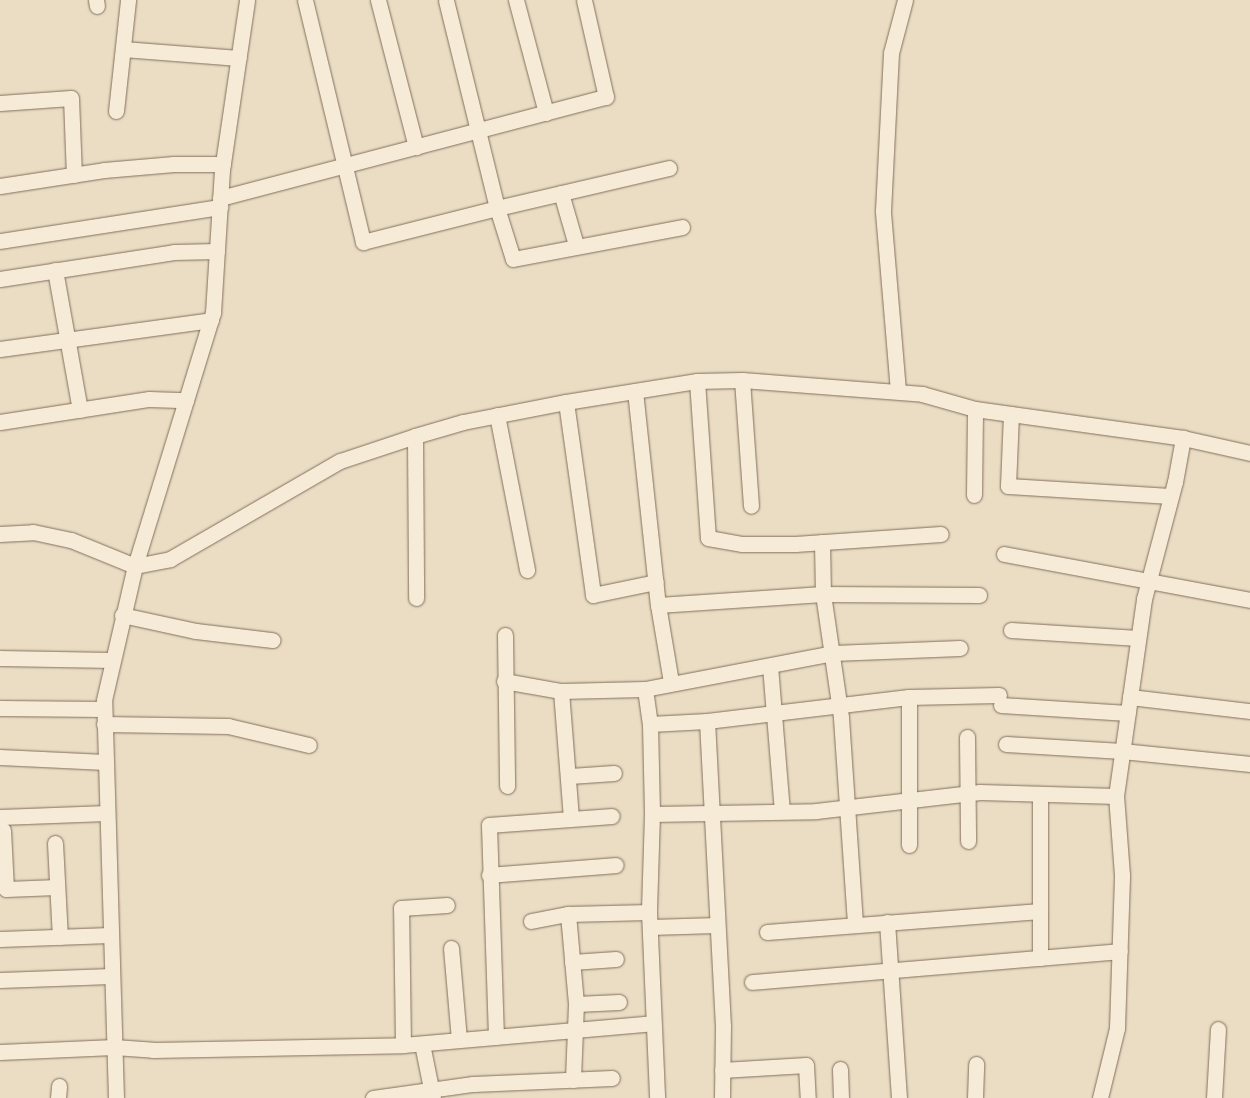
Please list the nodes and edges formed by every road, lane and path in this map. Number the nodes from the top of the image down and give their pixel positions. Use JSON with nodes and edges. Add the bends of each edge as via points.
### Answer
{"nodes":[{"id":1,"x":128,"y":0,"type":"edge"},
{"id":2,"x":248,"y":0,"type":"edge"},
{"id":3,"x":305,"y":0,"type":"edge"},
{"id":4,"x":378,"y":0,"type":"edge"},
{"id":5,"x":446,"y":0,"type":"edge"},
{"id":6,"x":516,"y":0,"type":"edge"},
{"id":7,"x":584,"y":0,"type":"edge"},
{"id":8,"x":905,"y":0,"type":"edge"},
{"id":9,"x":123,"y":49,"type":"junction"},
{"id":10,"x":239,"y":58,"type":"junction"},
{"id":11,"x":0,"y":103,"type":"edge"},
{"id":12,"x":116,"y":110,"type":"dead end"},
{"id":13,"x":546,"y":113,"type":"junction"},
{"id":14,"x":478,"y":130,"type":"junction"},
{"id":15,"x":416,"y":147,"type":"junction"},
{"id":16,"x":223,"y":164,"type":"junction"},
{"id":17,"x":346,"y":165,"type":"junction"},
{"id":18,"x":669,"y":168,"type":"dead end"},
{"id":19,"x":74,"y":175,"type":"junction"},
{"id":20,"x":0,"y":186,"type":"edge"},
{"id":21,"x":561,"y":192,"type":"junction"},
{"id":22,"x":220,"y":202,"type":"junction"},
{"id":23,"x":497,"y":208,"type":"junction"},
{"id":24,"x":682,"y":227,"type":"dead end"},
{"id":25,"x":0,"y":241,"type":"edge"},
{"id":26,"x":576,"y":245,"type":"junction"},
{"id":27,"x":217,"y":251,"type":"junction"},
{"id":28,"x":54,"y":270,"type":"junction"},
{"id":29,"x":0,"y":278,"type":"edge"},
{"id":30,"x":211,"y":320,"type":"junction"},
{"id":31,"x":67,"y":340,"type":"junction"},
{"id":32,"x":0,"y":349,"type":"edge"},
{"id":33,"x":742,"y":380,"type":"junction"},
{"id":34,"x":698,"y":381,"type":"junction"},
{"id":35,"x":635,"y":391,"type":"junction"},
{"id":36,"x":898,"y":391,"type":"junction"},
{"id":37,"x":186,"y":400,"type":"junction"},
{"id":38,"x":566,"y":402,"type":"junction"},
{"id":39,"x":975,"y":409,"type":"junction"},
{"id":40,"x":80,"y":410,"type":"junction"},
{"id":41,"x":1011,"y":414,"type":"junction"},
{"id":42,"x":497,"y":415,"type":"junction"},
{"id":43,"x":0,"y":422,"type":"edge"},
{"id":44,"x":415,"y":436,"type":"junction"},
{"id":45,"x":1183,"y":438,"type":"junction"},
{"id":46,"x":1250,"y":453,"type":"edge"},
{"id":47,"x":974,"y":495,"type":"dead end"},
{"id":48,"x":1171,"y":496,"type":"junction"},
{"id":49,"x":750,"y":506,"type":"dead end"},
{"id":50,"x":0,"y":534,"type":"edge"},
{"id":51,"x":941,"y":534,"type":"dead end"},
{"id":52,"x":822,"y":542,"type":"junction"},
{"id":53,"x":1004,"y":554,"type":"dead end"},
{"id":54,"x":135,"y":566,"type":"junction"},
{"id":55,"x":528,"y":570,"type":"dead end"},
{"id":56,"x":1149,"y":581,"type":"junction"},
{"id":57,"x":656,"y":582,"type":"junction"},
{"id":58,"x":824,"y":594,"type":"junction"},
{"id":59,"x":980,"y":595,"type":"dead end"},
{"id":60,"x":416,"y":598,"type":"dead end"},
{"id":61,"x":1250,"y":600,"type":"edge"},
{"id":62,"x":658,"y":605,"type":"junction"},
{"id":63,"x":122,"y":616,"type":"junction"},
{"id":64,"x":1011,"y":630,"type":"dead end"},
{"id":65,"x":505,"y":635,"type":"dead end"},
{"id":66,"x":1138,"y":638,"type":"junction"},
{"id":67,"x":272,"y":640,"type":"dead end"},
{"id":68,"x":960,"y":648,"type":"dead end"},
{"id":69,"x":833,"y":654,"type":"junction"},
{"id":70,"x":0,"y":658,"type":"edge"},
{"id":71,"x":112,"y":660,"type":"junction"},
{"id":72,"x":770,"y":666,"type":"junction"},
{"id":73,"x":504,"y":681,"type":"junction"},
{"id":74,"x":671,"y":682,"type":"junction"},
{"id":75,"x":644,"y":689,"type":"junction"},
{"id":76,"x":561,"y":691,"type":"junction"},
{"id":77,"x":909,"y":697,"type":"junction"},
{"id":78,"x":1130,"y":697,"type":"junction"},
{"id":79,"x":838,"y":706,"type":"junction"},
{"id":80,"x":0,"y":708,"type":"edge"},
{"id":81,"x":1250,"y":711,"type":"edge"},
{"id":82,"x":775,"y":713,"type":"junction"},
{"id":83,"x":1128,"y":714,"type":"junction"},
{"id":84,"x":104,"y":717,"type":"junction"},
{"id":85,"x":707,"y":720,"type":"junction"},
{"id":86,"x":650,"y":724,"type":"junction"},
{"id":87,"x":967,"y":737,"type":"dead end"},
{"id":88,"x":1006,"y":744,"type":"dead end"},
{"id":89,"x":310,"y":745,"type":"dead end"},
{"id":90,"x":1122,"y":751,"type":"junction"},
{"id":91,"x":0,"y":758,"type":"edge"},
{"id":92,"x":105,"y":762,"type":"junction"},
{"id":93,"x":1250,"y":764,"type":"edge"},
{"id":94,"x":614,"y":772,"type":"dead end"},
{"id":95,"x":570,"y":776,"type":"junction"},
{"id":96,"x":507,"y":786,"type":"dead end"},
{"id":97,"x":968,"y":794,"type":"junction"},
{"id":98,"x":1040,"y":794,"type":"junction"},
{"id":99,"x":1116,"y":796,"type":"junction"},
{"id":100,"x":910,"y":800,"type":"junction"},
{"id":101,"x":848,"y":807,"type":"junction"},
{"id":102,"x":782,"y":811,"type":"junction"},
{"id":103,"x":712,"y":812,"type":"junction"},
{"id":104,"x":107,"y":813,"type":"junction"},
{"id":105,"x":652,"y":814,"type":"junction"},
{"id":106,"x":612,"y":816,"type":"dead end"},
{"id":107,"x":571,"y":818,"type":"junction"},
{"id":108,"x":1,"y":823,"type":"edge"},
{"id":109,"x":968,"y":841,"type":"dead end"},
{"id":110,"x":55,"y":843,"type":"dead end"},
{"id":111,"x":909,"y":845,"type":"dead end"},
{"id":112,"x":616,"y":865,"type":"dead end"},
{"id":113,"x":489,"y":875,"type":"junction"},
{"id":114,"x":57,"y":887,"type":"junction"},
{"id":115,"x":447,"y":905,"type":"dead end"},
{"id":116,"x":1040,"y":911,"type":"junction"},
{"id":117,"x":650,"y":912,"type":"junction"},
{"id":118,"x":568,"y":914,"type":"junction"},
{"id":119,"x":530,"y":921,"type":"dead end"},
{"id":120,"x":887,"y":922,"type":"junction"},
{"id":121,"x":717,"y":925,"type":"junction"},
{"id":122,"x":854,"y":925,"type":"junction"},
{"id":123,"x":650,"y":927,"type":"junction"},
{"id":124,"x":767,"y":932,"type":"dead end"},
{"id":125,"x":110,"y":934,"type":"junction"},
{"id":126,"x":60,"y":937,"type":"junction"},
{"id":127,"x":0,"y":939,"type":"edge"},
{"id":128,"x":450,"y":948,"type":"dead end"},
{"id":129,"x":1120,"y":951,"type":"junction"},
{"id":130,"x":1040,"y":958,"type":"junction"},
{"id":131,"x":616,"y":959,"type":"dead end"},
{"id":132,"x":572,"y":962,"type":"junction"},
{"id":133,"x":890,"y":971,"type":"junction"},
{"id":134,"x":111,"y":976,"type":"junction"},
{"id":135,"x":0,"y":980,"type":"edge"},
{"id":136,"x":752,"y":982,"type":"dead end"},
{"id":137,"x":619,"y":1002,"type":"dead end"},
{"id":138,"x":576,"y":1004,"type":"junction"},
{"id":139,"x":652,"y":1023,"type":"junction"},
{"id":140,"x":576,"y":1028,"type":"junction"},
{"id":141,"x":1218,"y":1029,"type":"dead end"},
{"id":142,"x":496,"y":1037,"type":"junction"},
{"id":143,"x":458,"y":1040,"type":"junction"},
{"id":144,"x":403,"y":1044,"type":"junction"},
{"id":145,"x":422,"y":1044,"type":"junction"},
{"id":146,"x":114,"y":1046,"type":"junction"},
{"id":147,"x":0,"y":1052,"type":"edge"},
{"id":148,"x":976,"y":1064,"type":"dead end"},
{"id":149,"x":840,"y":1069,"type":"dead end"},
{"id":150,"x":722,"y":1070,"type":"junction"},
{"id":151,"x":612,"y":1078,"type":"dead end"},
{"id":152,"x":573,"y":1080,"type":"junction"},
{"id":153,"x":433,"y":1094,"type":"edge"},
{"id":154,"x":116,"y":1098,"type":"edge"},
{"id":155,"x":373,"y":1098,"type":"edge"},
{"id":156,"x":657,"y":1098,"type":"edge"},
{"id":157,"x":722,"y":1098,"type":"edge"},
{"id":158,"x":808,"y":1098,"type":"edge"},
{"id":159,"x":841,"y":1098,"type":"edge"},
{"id":160,"x":899,"y":1098,"type":"edge"},
{"id":161,"x":975,"y":1098,"type":"edge"},
{"id":162,"x":1100,"y":1098,"type":"edge"},
{"id":163,"x":1214,"y":1098,"type":"edge"}],
"edges":[{"from":1,"to":9,"type":"street"},
{"from":2,"to":10,"type":"street"},
{"from":3,"to":17,"type":"street"},
{"from":4,"to":15,"type":"street"},
{"from":5,"to":14,"type":"street"},
{"from":6,"to":13,"type":"street"},
{"from":7,"to":13,"type":"street","via":[[606,97]]},
{"from":8,"to":36,"type":"street","via":[[891,53],[882,211]]},
{"from":9,"to":10,"type":"street"},
{"from":9,"to":12,"type":"street"},
{"from":10,"to":16,"type":"street"},
{"from":11,"to":19,"type":"street","via":[[71,98]]},
{"from":13,"to":14,"type":"street"},
{"from":14,"to":15,"type":"street"},
{"from":14,"to":23,"type":"street"},
{"from":15,"to":17,"type":"street"},
{"from":16,"to":19,"type":"street","via":[[174,164]]},
{"from":16,"to":22,"type":"street"},
{"from":17,"to":22,"type":"street"},
{"from":17,"to":23,"type":"street","via":[[364,242]]},
{"from":18,"to":21,"type":"street","via":[[578,191]]},
{"from":19,"to":20,"type":"street"},
{"from":21,"to":23,"type":"street"},
{"from":21,"to":26,"type":"street"},
{"from":22,"to":25,"type":"street"},
{"from":22,"to":27,"type":"street"},
{"from":23,"to":26,"type":"street","via":[[514,259]]},
{"from":24,"to":26,"type":"street","via":[[584,247]]},
{"from":27,"to":28,"type":"street","via":[[174,252]]},
{"from":27,"to":30,"type":"street"},
{"from":28,"to":29,"type":"street"},
{"from":28,"to":31,"type":"street"},
{"from":30,"to":31,"type":"street"},
{"from":30,"to":37,"type":"street"},
{"from":31,"to":32,"type":"street"},
{"from":31,"to":40,"type":"street"},
{"from":33,"to":34,"type":"street"},
{"from":33,"to":36,"type":"street"},
{"from":33,"to":49,"type":"street"},
{"from":34,"to":35,"type":"street"},
{"from":34,"to":52,"type":"street","via":[[708,538],[742,544]]},
{"from":35,"to":38,"type":"street"},
{"from":35,"to":57,"type":"street"},
{"from":36,"to":39,"type":"street"},
{"from":37,"to":40,"type":"street","via":[[149,399]]},
{"from":37,"to":54,"type":"street"},
{"from":38,"to":42,"type":"street"},
{"from":38,"to":57,"type":"street","via":[[594,595]]},
{"from":39,"to":41,"type":"street"},
{"from":39,"to":47,"type":"street"},
{"from":40,"to":43,"type":"street"},
{"from":41,"to":45,"type":"street"},
{"from":41,"to":48,"type":"street","via":[[1008,486]]},
{"from":42,"to":44,"type":"street"},
{"from":42,"to":55,"type":"street"},
{"from":44,"to":54,"type":"street","via":[[340,461],[170,559]]},
{"from":44,"to":60,"type":"street"},
{"from":45,"to":46,"type":"street"},
{"from":45,"to":48,"type":"street"},
{"from":48,"to":56,"type":"street"},
{"from":50,"to":54,"type":"street","via":[[33,532],[71,540]]},
{"from":51,"to":52,"type":"street"},
{"from":52,"to":58,"type":"street"},
{"from":53,"to":56,"type":"street"},
{"from":54,"to":63,"type":"street"},
{"from":56,"to":61,"type":"street"},
{"from":56,"to":66,"type":"street"},
{"from":57,"to":62,"type":"street"},
{"from":58,"to":59,"type":"street"},
{"from":58,"to":62,"type":"street"},
{"from":58,"to":69,"type":"street"},
{"from":62,"to":74,"type":"street"},
{"from":63,"to":67,"type":"street","via":[[196,631]]},
{"from":63,"to":71,"type":"street"},
{"from":64,"to":66,"type":"street"},
{"from":65,"to":73,"type":"street"},
{"from":66,"to":78,"type":"street"},
{"from":68,"to":69,"type":"street"},
{"from":69,"to":72,"type":"street"},
{"from":69,"to":79,"type":"street"},
{"from":70,"to":71,"type":"street"},
{"from":71,"to":84,"type":"street"},
{"from":72,"to":74,"type":"street"},
{"from":72,"to":82,"type":"street"},
{"from":73,"to":76,"type":"street"},
{"from":73,"to":96,"type":"street"},
{"from":74,"to":75,"type":"street"},
{"from":75,"to":76,"type":"street"},
{"from":75,"to":86,"type":"street"},
{"from":76,"to":95,"type":"street"},
{"from":77,"to":79,"type":"street"},
{"from":77,"to":83,"type":"street","via":[[1000,700]]},
{"from":77,"to":100,"type":"street"},
{"from":78,"to":81,"type":"street"},
{"from":78,"to":83,"type":"street"},
{"from":79,"to":82,"type":"street"},
{"from":79,"to":101,"type":"street"},
{"from":80,"to":84,"type":"street"},
{"from":82,"to":85,"type":"street"},
{"from":82,"to":102,"type":"street"},
{"from":83,"to":90,"type":"street"},
{"from":84,"to":89,"type":"street","via":[[228,726]]},
{"from":84,"to":92,"type":"street"},
{"from":85,"to":86,"type":"street"},
{"from":85,"to":103,"type":"street"},
{"from":86,"to":105,"type":"street"},
{"from":87,"to":97,"type":"street"},
{"from":88,"to":90,"type":"street"},
{"from":90,"to":93,"type":"street"},
{"from":90,"to":99,"type":"street"},
{"from":91,"to":92,"type":"street"},
{"from":92,"to":104,"type":"street"},
{"from":94,"to":95,"type":"street"},
{"from":95,"to":107,"type":"street"},
{"from":97,"to":98,"type":"street"},
{"from":97,"to":100,"type":"street"},
{"from":97,"to":109,"type":"street"},
{"from":98,"to":99,"type":"street"},
{"from":98,"to":116,"type":"street"},
{"from":99,"to":129,"type":"street","via":[[1122,875]]},
{"from":100,"to":101,"type":"street"},
{"from":100,"to":111,"type":"street"},
{"from":101,"to":102,"type":"street"},
{"from":101,"to":122,"type":"street"},
{"from":102,"to":103,"type":"street"},
{"from":103,"to":105,"type":"street"},
{"from":103,"to":121,"type":"street"},
{"from":104,"to":108,"type":"street"},
{"from":104,"to":125,"type":"street"},
{"from":105,"to":117,"type":"street"},
{"from":106,"to":107,"type":"street"},
{"from":107,"to":113,"type":"street","via":[[489,825]]},
{"from":108,"to":114,"type":"street","via":[[6,889]]},
{"from":110,"to":114,"type":"street"},
{"from":112,"to":113,"type":"street"},
{"from":113,"to":142,"type":"street"},
{"from":114,"to":126,"type":"street"},
{"from":115,"to":144,"type":"street","via":[[401,908]]},
{"from":116,"to":120,"type":"street"},
{"from":116,"to":130,"type":"street"},
{"from":117,"to":118,"type":"street"},
{"from":117,"to":123,"type":"street"},
{"from":118,"to":119,"type":"street"},
{"from":118,"to":132,"type":"street"},
{"from":120,"to":122,"type":"street"},
{"from":120,"to":133,"type":"street"},
{"from":121,"to":123,"type":"street"},
{"from":121,"to":150,"type":"street","via":[[723,1026]]},
{"from":122,"to":124,"type":"street"},
{"from":123,"to":139,"type":"street"},
{"from":125,"to":126,"type":"street"},
{"from":125,"to":134,"type":"street"},
{"from":126,"to":127,"type":"street"},
{"from":128,"to":143,"type":"street"},
{"from":129,"to":130,"type":"street"},
{"from":129,"to":162,"type":"street","via":[[1116,1028]]},
{"from":130,"to":133,"type":"street"},
{"from":131,"to":132,"type":"street"},
{"from":132,"to":138,"type":"street"},
{"from":133,"to":136,"type":"street"},
{"from":133,"to":160,"type":"street"},
{"from":134,"to":135,"type":"street"},
{"from":134,"to":146,"type":"street"},
{"from":137,"to":138,"type":"street"},
{"from":138,"to":140,"type":"street"},
{"from":139,"to":140,"type":"street"},
{"from":139,"to":156,"type":"street"},
{"from":140,"to":142,"type":"street"},
{"from":140,"to":152,"type":"street"},
{"from":141,"to":163,"type":"street"},
{"from":142,"to":143,"type":"street"},
{"from":143,"to":145,"type":"street"},
{"from":144,"to":145,"type":"street"},
{"from":144,"to":146,"type":"street","via":[[153,1050]]},
{"from":145,"to":153,"type":"street"},
{"from":146,"to":147,"type":"street"},
{"from":146,"to":154,"type":"street"},
{"from":148,"to":161,"type":"street"},
{"from":149,"to":159,"type":"street"},
{"from":150,"to":157,"type":"street"},
{"from":150,"to":158,"type":"street","via":[[806,1065]]},
{"from":151,"to":152,"type":"street"},
{"from":152,"to":153,"type":"street"},
{"from":153,"to":155,"type":"street"}]}
